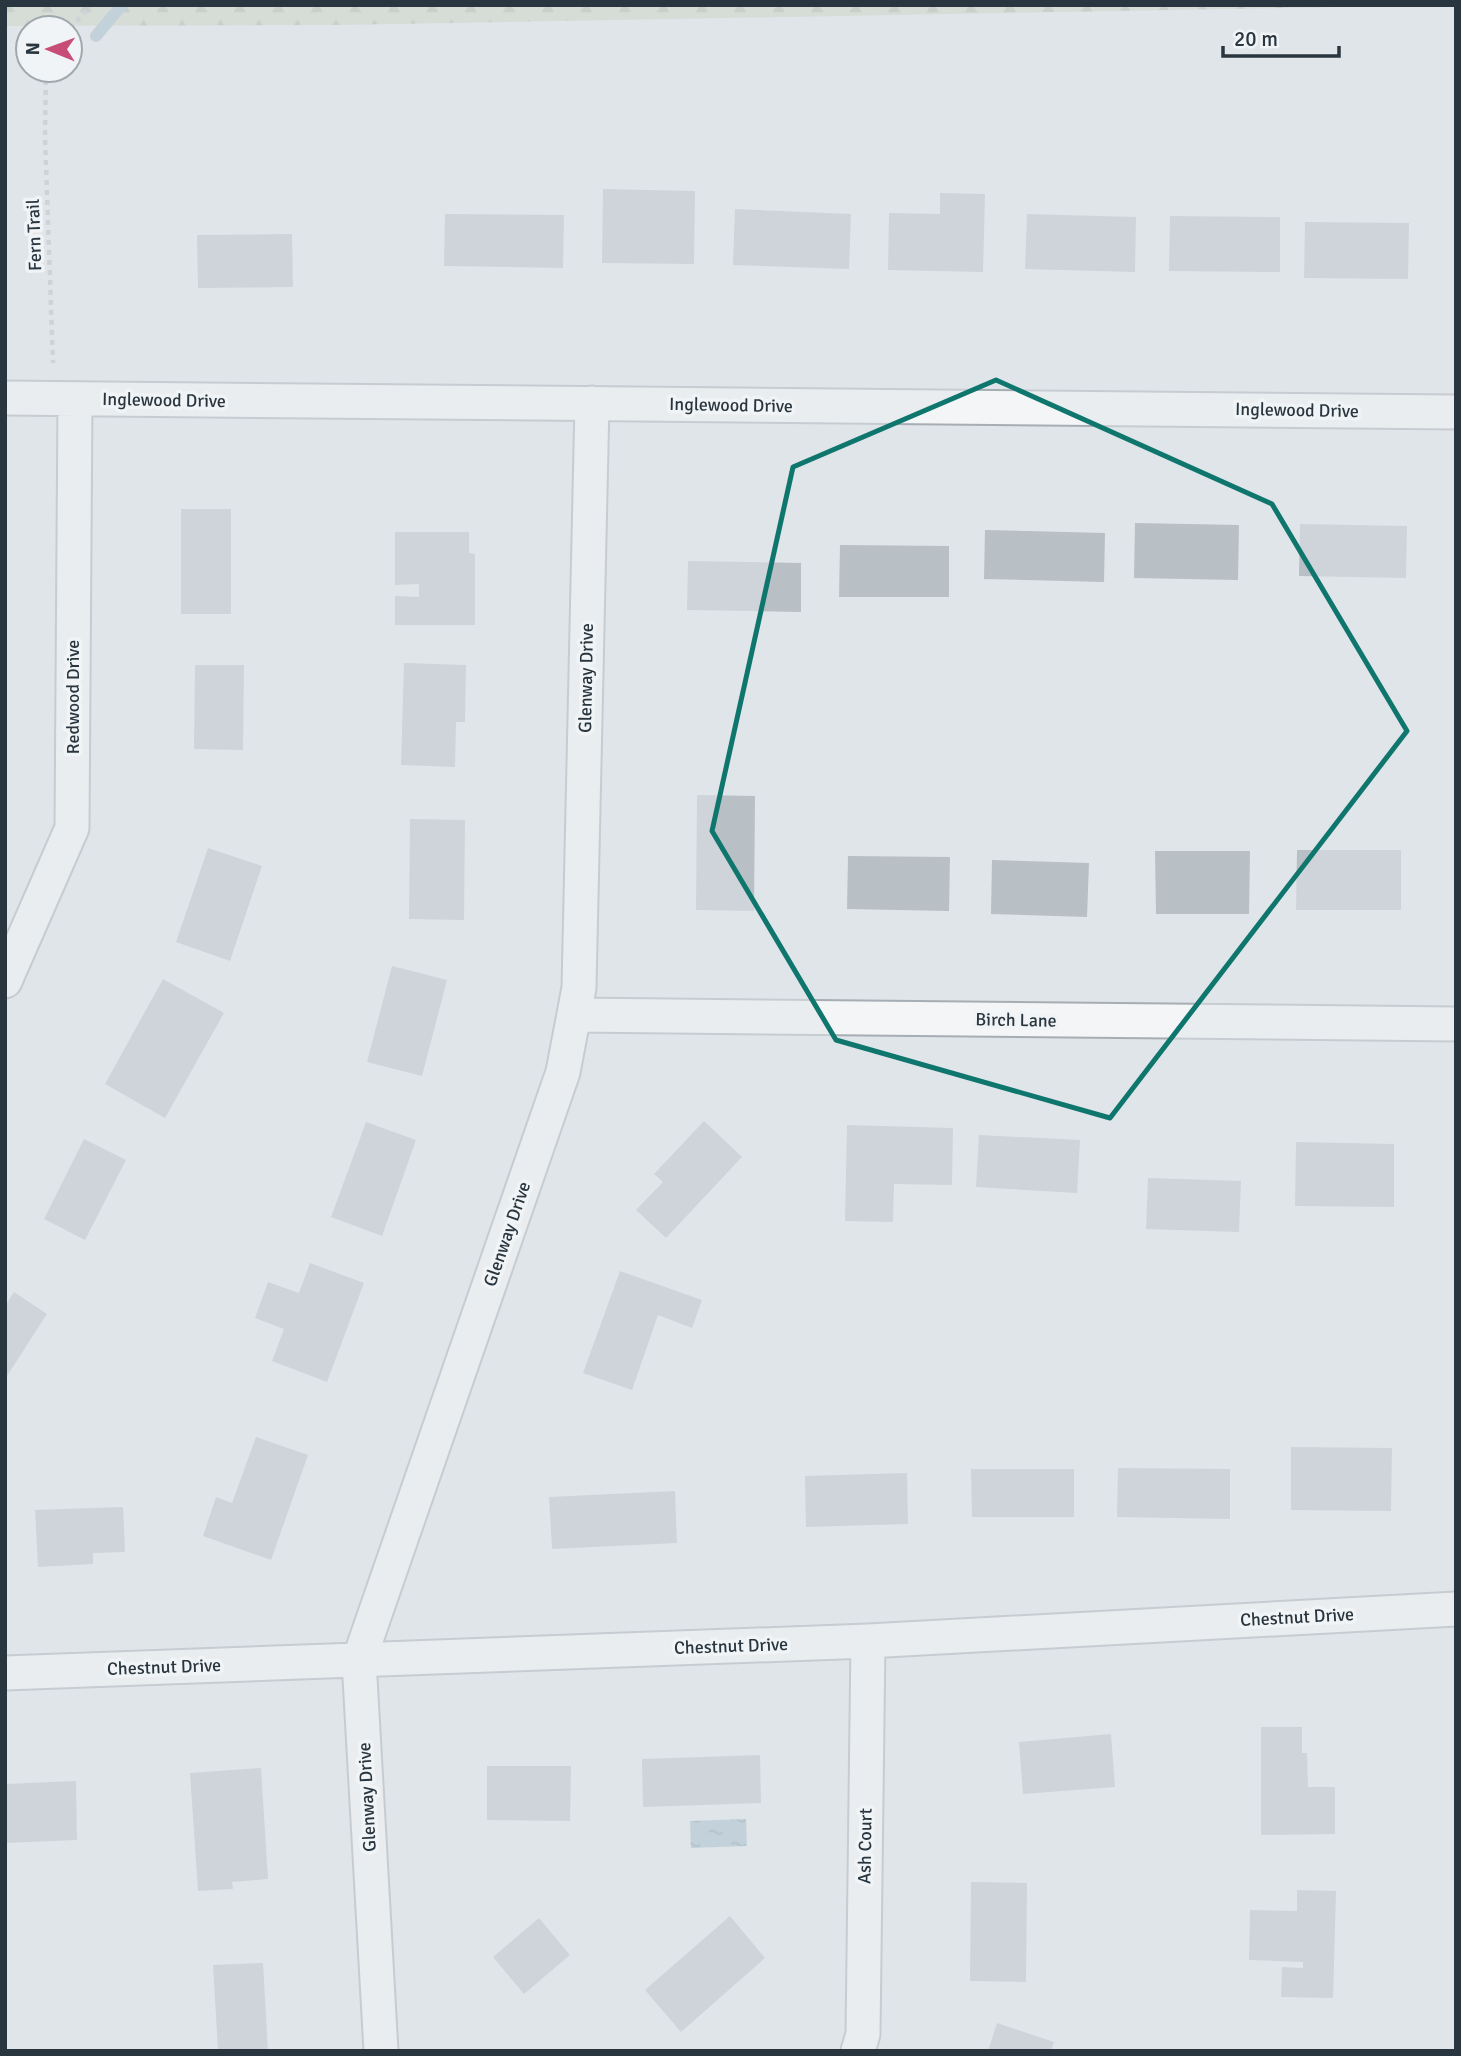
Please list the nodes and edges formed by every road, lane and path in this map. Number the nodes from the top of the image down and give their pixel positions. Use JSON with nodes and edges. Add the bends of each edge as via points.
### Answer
{"nodes":[{"id":1,"x":46,"y":84,"type":"edge"},
{"id":2,"x":5,"y":398,"type":"edge"},
{"id":3,"x":65,"y":399,"type":"junction"},
{"id":4,"x":592,"y":403,"type":"junction"},
{"id":5,"x":1456,"y":412,"type":"edge"},
{"id":6,"x":5,"y":981,"type":"edge"},
{"id":7,"x":575,"y":1015,"type":"junction"},
{"id":8,"x":1456,"y":1024,"type":"edge"},
{"id":9,"x":1456,"y":1609,"type":"edge"},
{"id":10,"x":868,"y":1641,"type":"junction"},
{"id":11,"x":359,"y":1660,"type":"junction"},
{"id":12,"x":5,"y":1673,"type":"edge"},
{"id":13,"x":381,"y":2051,"type":"edge"},
{"id":14,"x":858,"y":2051,"type":"edge"}],
"edges":[{"from":1,"to":3,"type":"path","name":"Fern Trail","via":[[44,137]]},
{"from":2,"to":3,"type":"street","name":"Inglewood Drive"},
{"from":3,"to":4,"type":"street","name":"Inglewood Drive"},
{"from":3,"to":6,"type":"street","name":"Redwood Drive","via":[[72,828]]},
{"from":4,"to":5,"type":"street","name":"Inglewood Drive"},
{"from":4,"to":7,"type":"street","name":"Glenway Drive"},
{"from":7,"to":8,"type":"street","name":"Birch Lane"},
{"from":7,"to":11,"type":"street","name":"Glenway Drive","via":[[564,1072]]},
{"from":9,"to":10,"type":"street","name":"Chestnut Drive"},
{"from":10,"to":11,"type":"street","name":"Chestnut Drive"},
{"from":10,"to":14,"type":"street","name":"Ash Court","via":[[863,2034]]},
{"from":11,"to":12,"type":"street","name":"Chestnut Drive"},
{"from":11,"to":13,"type":"street","name":"Glenway Drive"}]}
